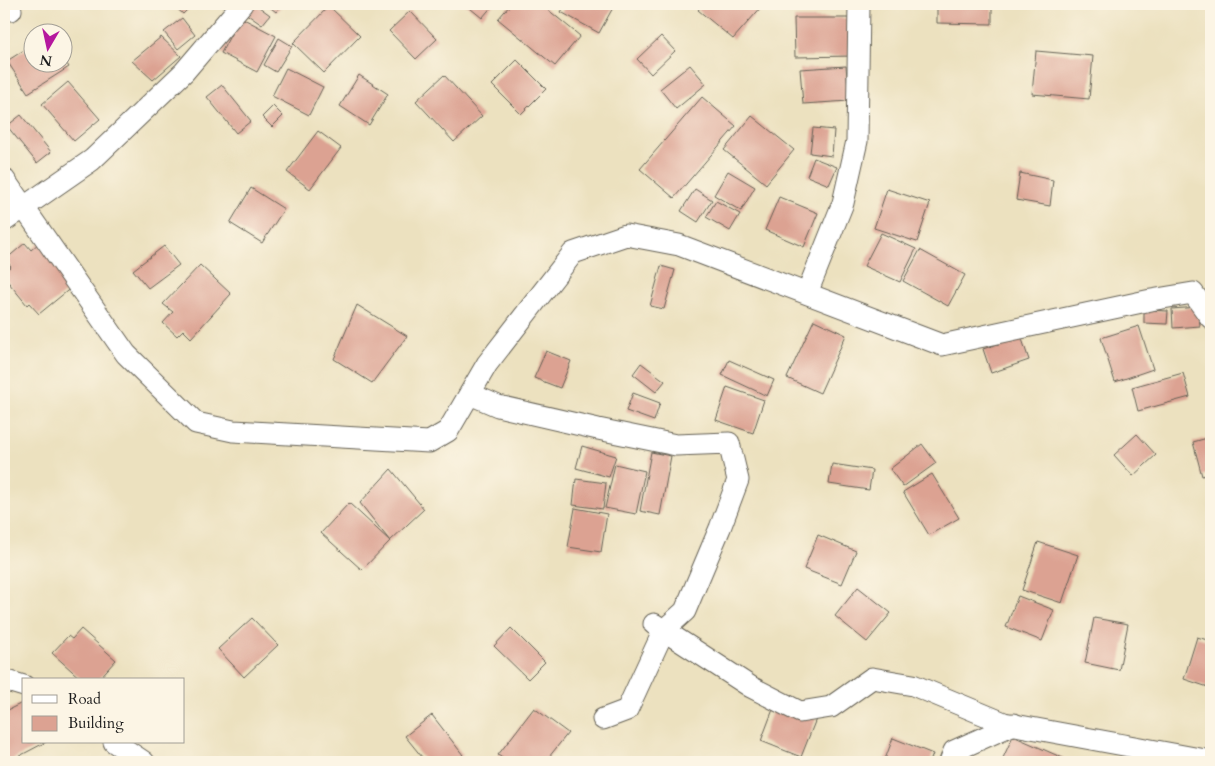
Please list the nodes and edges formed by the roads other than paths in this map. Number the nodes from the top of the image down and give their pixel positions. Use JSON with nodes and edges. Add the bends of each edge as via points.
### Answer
{"nodes":[{"id":1,"x":242,"y":4,"type":"edge"},
{"id":2,"x":859,"y":4,"type":"edge"},
{"id":3,"x":4,"y":179,"type":"edge"},
{"id":4,"x":23,"y":208,"type":"junction"},
{"id":5,"x":4,"y":221,"type":"edge"},
{"id":6,"x":1202,"y":289,"type":"edge"},
{"id":7,"x":807,"y":293,"type":"junction"},
{"id":8,"x":1211,"y":318,"type":"edge"},
{"id":9,"x":470,"y":394,"type":"junction"},
{"id":10,"x":659,"y":627,"type":"junction"},
{"id":11,"x":4,"y":680,"type":"edge"},
{"id":12,"x":22,"y":685,"type":"edge"},
{"id":13,"x":603,"y":719,"type":"dead end"},
{"id":14,"x":1014,"y":724,"type":"junction"},
{"id":15,"x":117,"y":744,"type":"edge"},
{"id":16,"x":1211,"y":761,"type":"edge"},
{"id":17,"x":144,"y":762,"type":"edge"},
{"id":18,"x":950,"y":762,"type":"edge"}],
"edges":[{"from":1,"to":4,"type":"street","via":[[184,72],[92,160]]},
{"from":2,"to":7,"type":"street","via":[[857,141],[843,203]]},
{"from":3,"to":4,"type":"street"},
{"from":4,"to":5,"type":"street"},
{"from":4,"to":9,"type":"street","via":[[126,354],[196,423],[233,431],[429,442],[448,431]]},
{"from":6,"to":7,"type":"street","via":[[942,345]]},
{"from":6,"to":8,"type":"street"},
{"from":7,"to":9,"type":"street","via":[[679,245],[626,235],[573,253],[488,364]]},
{"from":9,"to":10,"type":"street","via":[[498,406],[676,445],[729,443],[738,480],[720,528],[685,611]]},
{"from":10,"to":13,"type":"street","via":[[627,710]]},
{"from":10,"to":14,"type":"street","via":[[751,688],[800,712],[832,707],[872,678],[913,685],[1004,723]]},
{"from":11,"to":12,"type":"street"},
{"from":14,"to":16,"type":"street"},
{"from":14,"to":18,"type":"street","via":[[954,751]]},
{"from":15,"to":17,"type":"street"}]}
